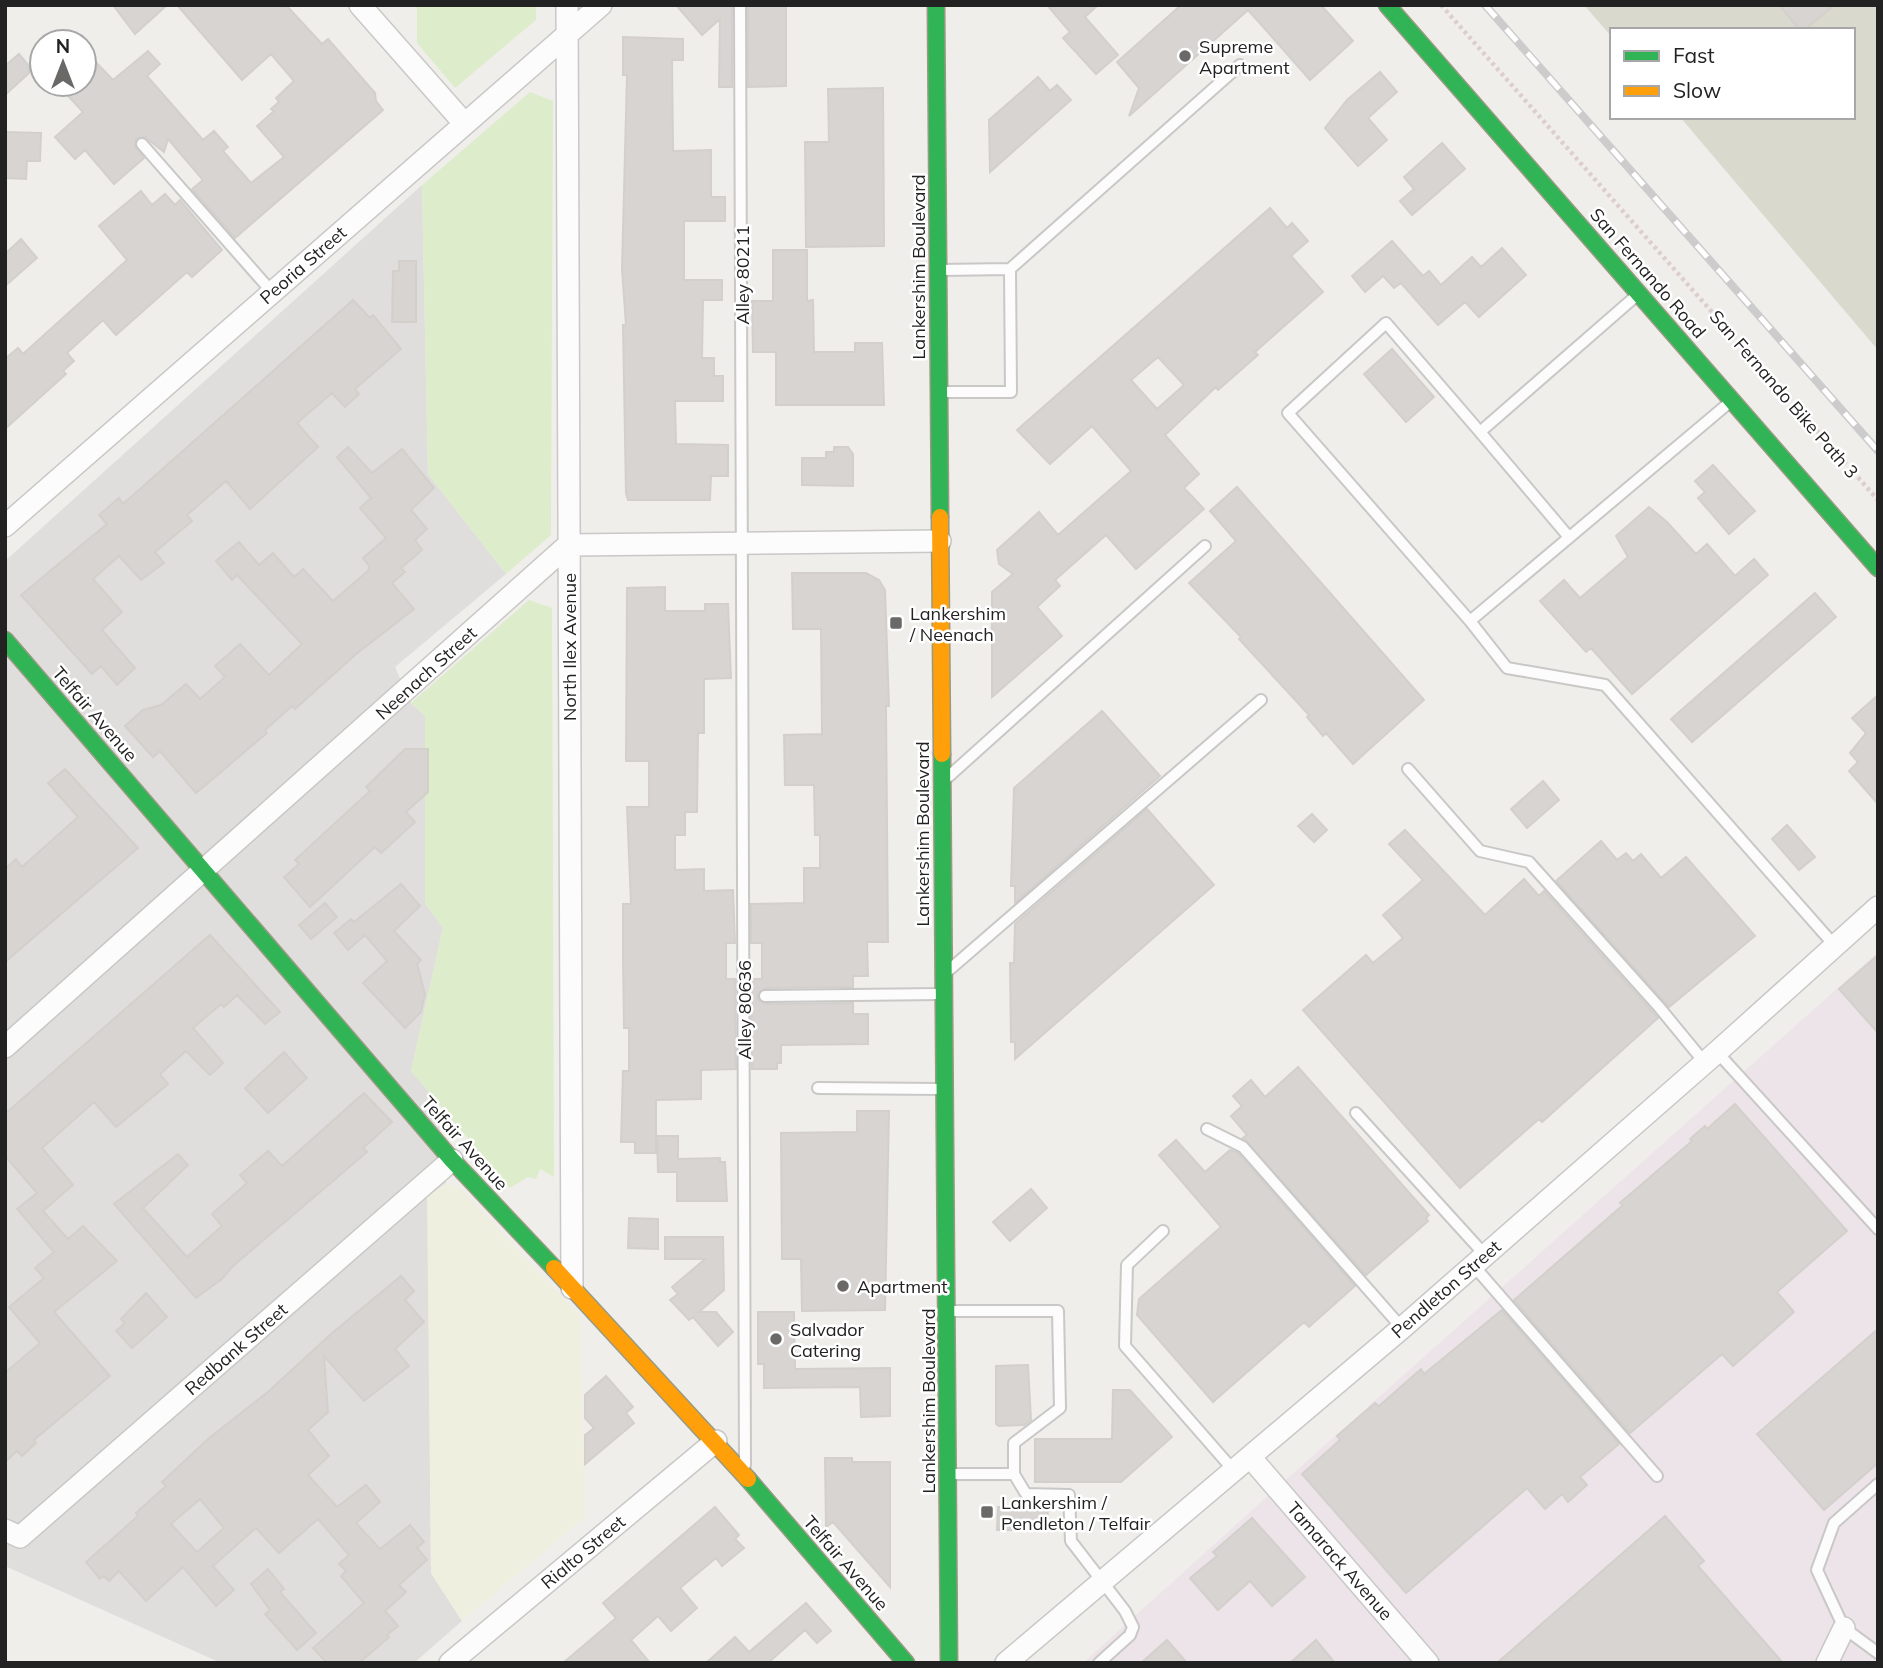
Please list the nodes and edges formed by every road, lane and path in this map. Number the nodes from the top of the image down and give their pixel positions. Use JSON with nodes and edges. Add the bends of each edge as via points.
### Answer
{"nodes":[{"id":1,"x":360,"y":5,"type":"edge"},
{"id":2,"x":568,"y":5,"type":"edge"},
{"id":3,"x":601,"y":5,"type":"edge"},
{"id":4,"x":740,"y":5,"type":"edge"},
{"id":5,"x":936,"y":5,"type":"edge"},
{"id":6,"x":1387,"y":5,"type":"edge"},
{"id":7,"x":1441,"y":5,"type":"edge"},
{"id":8,"x":568,"y":36,"type":"junction"},
{"id":9,"x":1240,"y":65,"type":"dead end"},
{"id":10,"x":464,"y":123,"type":"junction"},
{"id":11,"x":142,"y":144,"type":"dead end"},
{"id":12,"x":1010,"y":269,"type":"junction"},
{"id":13,"x":938,"y":270,"type":"junction"},
{"id":14,"x":272,"y":292,"type":"junction"},
{"id":15,"x":1640,"y":292,"type":"junction"},
{"id":16,"x":939,"y":393,"type":"junction"},
{"id":17,"x":1732,"y":400,"type":"junction"},
{"id":18,"x":1480,"y":432,"type":"junction"},
{"id":19,"x":1878,"y":500,"type":"edge"},
{"id":20,"x":5,"y":526,"type":"edge"},
{"id":21,"x":1568,"y":536,"type":"junction"},
{"id":22,"x":940,"y":541,"type":"junction"},
{"id":23,"x":568,"y":545,"type":"junction"},
{"id":24,"x":742,"y":545,"type":"junction"},
{"id":25,"x":1205,"y":546,"type":"dead end"},
{"id":26,"x":1878,"y":568,"type":"edge"},
{"id":27,"x":1470,"y":621,"type":"junction"},
{"id":28,"x":5,"y":640,"type":"edge"},
{"id":29,"x":1261,"y":700,"type":"dead end"},
{"id":30,"x":1408,"y":769,"type":"dead end"},
{"id":31,"x":941,"y":784,"type":"junction"},
{"id":32,"x":206,"y":871,"type":"junction"},
{"id":33,"x":1878,"y":907,"type":"edge"},
{"id":34,"x":1835,"y":946,"type":"junction"},
{"id":35,"x":942,"y":976,"type":"junction"},
{"id":36,"x":942,"y":994,"type":"junction"},
{"id":37,"x":765,"y":996,"type":"dead end"},
{"id":38,"x":5,"y":1047,"type":"edge"},
{"id":39,"x":1711,"y":1058,"type":"junction"},
{"id":40,"x":818,"y":1088,"type":"dead end"},
{"id":41,"x":943,"y":1089,"type":"junction"},
{"id":42,"x":1356,"y":1113,"type":"dead end"},
{"id":43,"x":1207,"y":1129,"type":"dead end"},
{"id":44,"x":452,"y":1160,"type":"junction"},
{"id":45,"x":1878,"y":1229,"type":"edge"},
{"id":46,"x":1163,"y":1231,"type":"dead end"},
{"id":47,"x":1479,"y":1260,"type":"junction"},
{"id":48,"x":572,"y":1288,"type":"junction"},
{"id":49,"x":946,"y":1311,"type":"junction"},
{"id":50,"x":1402,"y":1328,"type":"junction"},
{"id":51,"x":716,"y":1441,"type":"junction"},
{"id":52,"x":1243,"y":1465,"type":"junction"},
{"id":53,"x":947,"y":1474,"type":"junction"},
{"id":54,"x":1014,"y":1474,"type":"junction"},
{"id":55,"x":745,"y":1476,"type":"junction"},
{"id":56,"x":1657,"y":1476,"type":"dead end"},
{"id":57,"x":1878,"y":1484,"type":"edge"},
{"id":58,"x":12,"y":1534,"type":"edge"},
{"id":59,"x":1101,"y":1579,"type":"junction"},
{"id":60,"x":1843,"y":1628,"type":"junction"},
{"id":61,"x":1878,"y":1653,"type":"edge"},
{"id":62,"x":1426,"y":1662,"type":"edge"},
{"id":63,"x":450,"y":1663,"type":"edge"},
{"id":64,"x":906,"y":1663,"type":"edge"},
{"id":65,"x":949,"y":1663,"type":"edge"},
{"id":66,"x":1006,"y":1663,"type":"edge"},
{"id":67,"x":1099,"y":1663,"type":"edge"},
{"id":68,"x":1827,"y":1663,"type":"edge"}],
"edges":[{"from":1,"to":10,"type":"street"},
{"from":2,"to":8,"type":"street","name":"North Ilex Avenue"},
{"from":3,"to":8,"type":"street","name":"Peoria Street"},
{"from":4,"to":24,"type":"lane","name":"Alley 80211"},
{"from":5,"to":13,"type":"main road","name":"Lankershim Boulevard"},
{"from":6,"to":15,"type":"main road","name":"San Fernando Road"},
{"from":7,"to":19,"type":"path","name":"San Fernando Bike Path 3"},
{"from":8,"to":10,"type":"street","name":"Peoria Street"},
{"from":8,"to":23,"type":"street","name":"North Ilex Avenue"},
{"from":9,"to":12,"type":"lane"},
{"from":10,"to":14,"type":"street","name":"Peoria Street"},
{"from":11,"to":14,"type":"lane"},
{"from":12,"to":13,"type":"lane"},
{"from":12,"to":16,"type":"lane","via":[[1011,392]]},
{"from":13,"to":16,"type":"main road","name":"Lankershim Boulevard"},
{"from":14,"to":20,"type":"street","name":"Peoria Street"},
{"from":15,"to":17,"type":"main road","name":"San Fernando Road"},
{"from":15,"to":18,"type":"lane"},
{"from":16,"to":22,"type":"main road","name":"Lankershim Boulevard"},
{"from":17,"to":21,"type":"lane"},
{"from":17,"to":26,"type":"main road","name":"San Fernando Road"},
{"from":18,"to":21,"type":"lane"},
{"from":18,"to":27,"type":"lane","via":[[1386,323],[1288,413]]},
{"from":21,"to":27,"type":"lane"},
{"from":22,"to":24,"type":"street"},
{"from":22,"to":31,"type":"main road","name":"Lankershim Boulevard"},
{"from":23,"to":24,"type":"street"},
{"from":23,"to":32,"type":"street","name":"Neenach Street"},
{"from":23,"to":48,"type":"street","name":"North Ilex Avenue"},
{"from":24,"to":55,"type":"lane","name":"Alley 80636"},
{"from":25,"to":31,"type":"lane"},
{"from":27,"to":34,"type":"lane","via":[[1507,668],[1605,685]]},
{"from":28,"to":32,"type":"main road","name":"Telfair Avenue"},
{"from":29,"to":35,"type":"lane"},
{"from":30,"to":39,"type":"lane","via":[[1480,851],[1529,863]]},
{"from":31,"to":35,"type":"main road","name":"Lankershim Boulevard"},
{"from":32,"to":38,"type":"street","name":"Neenach Street"},
{"from":32,"to":44,"type":"main road","name":"Telfair Avenue"},
{"from":33,"to":34,"type":"street","name":"Pendleton Street"},
{"from":34,"to":39,"type":"street","name":"Pendleton Street"},
{"from":35,"to":36,"type":"main road","name":"Lankershim Boulevard"},
{"from":36,"to":37,"type":"lane"},
{"from":36,"to":41,"type":"main road","name":"Lankershim Boulevard"},
{"from":39,"to":45,"type":"lane"},
{"from":39,"to":47,"type":"street","name":"Pendleton Street"},
{"from":40,"to":41,"type":"lane"},
{"from":41,"to":49,"type":"main road","name":"Lankershim Boulevard"},
{"from":42,"to":47,"type":"lane"},
{"from":43,"to":50,"type":"lane","via":[[1243,1147]]},
{"from":44,"to":48,"type":"main road","name":"Telfair Avenue"},
{"from":44,"to":58,"type":"street","name":"Redbank Street"},
{"from":46,"to":52,"type":"lane","via":[[1127,1265],[1125,1346]]},
{"from":47,"to":50,"type":"street","name":"Pendleton Street"},
{"from":47,"to":56,"type":"lane"},
{"from":48,"to":51,"type":"main road","name":"Telfair Avenue"},
{"from":49,"to":53,"type":"main road","name":"Lankershim Boulevard"},
{"from":49,"to":54,"type":"lane","via":[[1058,1311],[1060,1408],[1014,1443]]},
{"from":50,"to":52,"type":"street","name":"Pendleton Street"},
{"from":51,"to":55,"type":"main road","name":"Telfair Avenue"},
{"from":51,"to":63,"type":"street","name":"Rialto Street"},
{"from":52,"to":59,"type":"street","name":"Pendleton Street"},
{"from":52,"to":62,"type":"street","name":"Tamarack Avenue"},
{"from":53,"to":54,"type":"lane"},
{"from":53,"to":65,"type":"main road","name":"Lankershim Boulevard"},
{"from":54,"to":59,"type":"lane","via":[[1026,1493],[1069,1495],[1071,1541]]},
{"from":55,"to":64,"type":"main road","name":"Telfair Avenue"},
{"from":57,"to":60,"type":"lane","via":[[1834,1523],[1817,1570]]},
{"from":59,"to":66,"type":"street","name":"Pendleton Street"},
{"from":59,"to":67,"type":"lane","via":[[1133,1627]]},
{"from":60,"to":61,"type":"lane"},
{"from":60,"to":68,"type":"street"}]}
